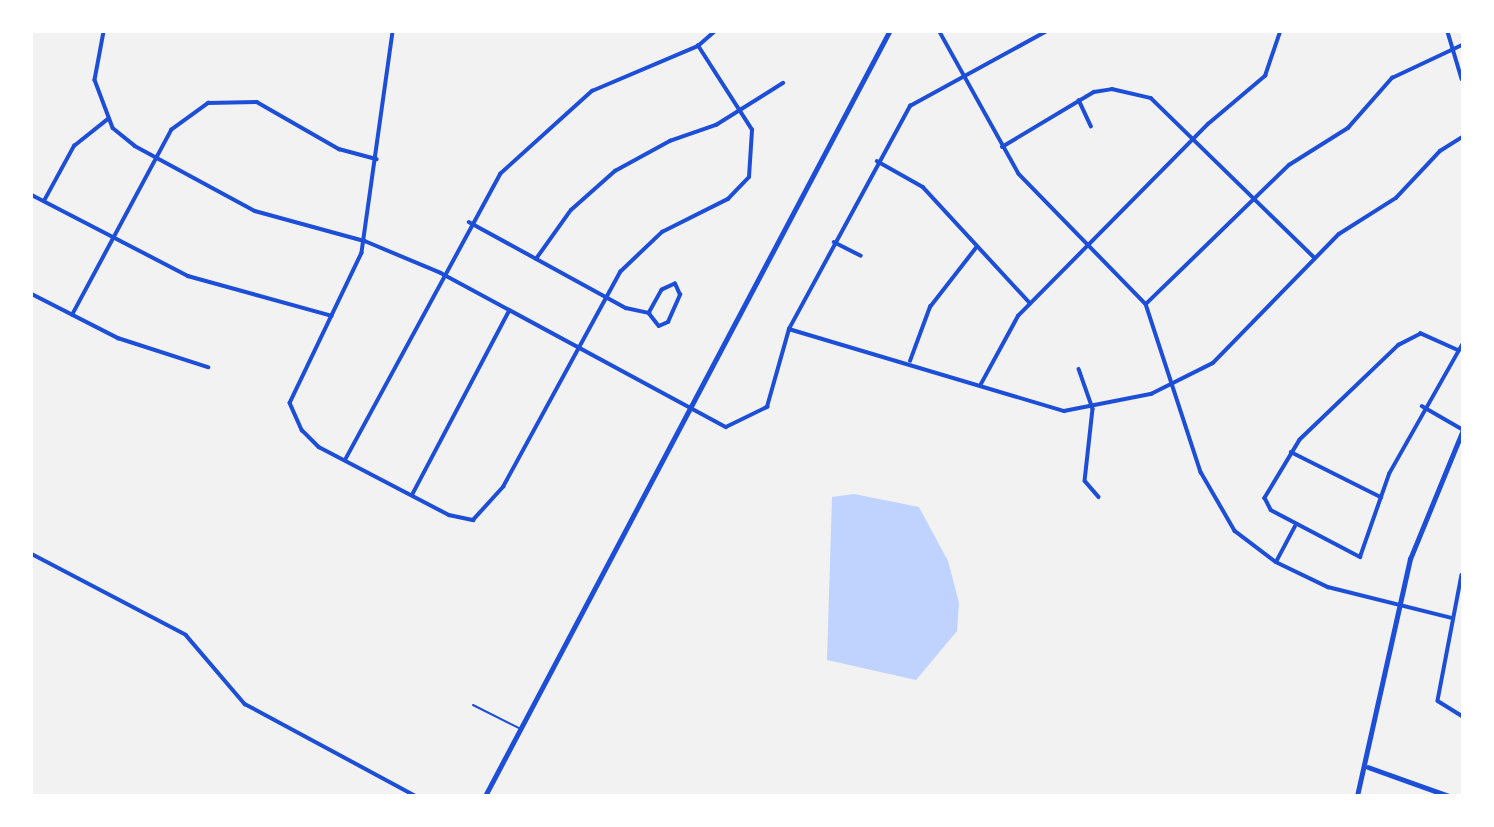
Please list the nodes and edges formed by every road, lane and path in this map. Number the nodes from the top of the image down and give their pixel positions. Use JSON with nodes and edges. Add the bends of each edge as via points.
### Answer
{"nodes":[{"id":1,"x":104,"y":32,"type":"edge"},
{"id":2,"x":714,"y":32,"type":"edge"},
{"id":3,"x":889,"y":32,"type":"edge"},
{"id":4,"x":940,"y":32,"type":"edge"},
{"id":5,"x":1045,"y":32,"type":"edge"},
{"id":6,"x":1280,"y":32,"type":"edge"},
{"id":7,"x":1448,"y":32,"type":"edge"},
{"id":8,"x":393,"y":33,"type":"edge"},
{"id":9,"x":1462,"y":45,"type":"edge"},
{"id":10,"x":698,"y":46,"type":"junction"},
{"id":11,"x":1453,"y":48,"type":"junction"},
{"id":12,"x":964,"y":76,"type":"junction"},
{"id":13,"x":1462,"y":79,"type":"edge"},
{"id":14,"x":783,"y":83,"type":"dead end"},
{"id":15,"x":1079,"y":100,"type":"junction"},
{"id":16,"x":742,"y":110,"type":"junction"},
{"id":17,"x":108,"y":119,"type":"junction"},
{"id":18,"x":1091,"y":126,"type":"dead end"},
{"id":19,"x":1462,"y":136,"type":"edge"},
{"id":20,"x":1194,"y":139,"type":"junction"},
{"id":21,"x":1002,"y":146,"type":"junction"},
{"id":22,"x":154,"y":158,"type":"junction"},
{"id":23,"x":377,"y":159,"type":"junction"},
{"id":24,"x":877,"y":161,"type":"junction"},
{"id":25,"x":32,"y":195,"type":"edge"},
{"id":26,"x":1256,"y":200,"type":"junction"},
{"id":27,"x":44,"y":202,"type":"junction"},
{"id":28,"x":469,"y":222,"type":"junction"},
{"id":29,"x":113,"y":239,"type":"junction"},
{"id":30,"x":365,"y":241,"type":"junction"},
{"id":31,"x":834,"y":242,"type":"junction"},
{"id":32,"x":1089,"y":245,"type":"junction"},
{"id":33,"x":976,"y":248,"type":"junction"},
{"id":34,"x":861,"y":256,"type":"dead end"},
{"id":35,"x":1315,"y":258,"type":"junction"},
{"id":36,"x":536,"y":259,"type":"junction"},
{"id":37,"x":441,"y":273,"type":"junction"},
{"id":38,"x":32,"y":294,"type":"edge"},
{"id":39,"x":604,"y":296,"type":"junction"},
{"id":40,"x":1030,"y":303,"type":"junction"},
{"id":41,"x":1146,"y":304,"type":"junction"},
{"id":42,"x":508,"y":313,"type":"junction"},
{"id":43,"x":649,"y":313,"type":"junction"},
{"id":44,"x":72,"y":315,"type":"junction"},
{"id":45,"x":332,"y":316,"type":"junction"},
{"id":46,"x":789,"y":329,"type":"junction"},
{"id":47,"x":1462,"y":345,"type":"edge"},
{"id":48,"x":575,"y":346,"type":"junction"},
{"id":49,"x":1459,"y":351,"type":"junction"},
{"id":50,"x":910,"y":360,"type":"junction"},
{"id":51,"x":208,"y":367,"type":"dead end"},
{"id":52,"x":1079,"y":369,"type":"dead end"},
{"id":53,"x":1174,"y":383,"type":"junction"},
{"id":54,"x":980,"y":384,"type":"junction"},
{"id":55,"x":1422,"y":406,"type":"junction"},
{"id":56,"x":686,"y":407,"type":"junction"},
{"id":57,"x":1093,"y":409,"type":"junction"},
{"id":58,"x":1462,"y":430,"type":"edge"},
{"id":59,"x":1291,"y":452,"type":"junction"},
{"id":60,"x":345,"y":460,"type":"junction"},
{"id":61,"x":412,"y":495,"type":"junction"},
{"id":62,"x":1099,"y":497,"type":"dead end"},
{"id":63,"x":1381,"y":497,"type":"junction"},
{"id":64,"x":1295,"y":526,"type":"junction"},
{"id":65,"x":32,"y":554,"type":"edge"},
{"id":66,"x":1276,"y":562,"type":"junction"},
{"id":67,"x":1462,"y":575,"type":"edge"},
{"id":68,"x":1399,"y":607,"type":"junction"},
{"id":69,"x":1452,"y":618,"type":"junction"},
{"id":70,"x":473,"y":705,"type":"dead end"},
{"id":71,"x":1462,"y":716,"type":"edge"},
{"id":72,"x":520,"y":728,"type":"junction"},
{"id":73,"x":1368,"y":767,"type":"junction"},
{"id":74,"x":416,"y":796,"type":"edge"},
{"id":75,"x":485,"y":796,"type":"edge"},
{"id":76,"x":1357,"y":796,"type":"edge"},
{"id":77,"x":1449,"y":796,"type":"edge"}],
"edges":[{"from":1,"to":17,"type":"street","via":[[95,80]]},
{"from":2,"to":10,"type":"street"},
{"from":3,"to":56,"type":"main road"},
{"from":4,"to":12,"type":"street"},
{"from":5,"to":12,"type":"street"},
{"from":6,"to":20,"type":"street","via":[[1265,76]]},
{"from":7,"to":11,"type":"street"},
{"from":8,"to":23,"type":"street"},
{"from":9,"to":11,"type":"street"},
{"from":10,"to":16,"type":"street"},
{"from":10,"to":28,"type":"street","via":[[611,80],[567,109],[500,174]]},
{"from":11,"to":13,"type":"street"},
{"from":11,"to":26,"type":"street","via":[[1392,78],[1348,128],[1305,151]]},
{"from":12,"to":21,"type":"street"},
{"from":12,"to":24,"type":"street","via":[[910,106]]},
{"from":14,"to":16,"type":"street"},
{"from":15,"to":18,"type":"street"},
{"from":15,"to":20,"type":"street","via":[[1112,89],[1151,98]]},
{"from":15,"to":21,"type":"street"},
{"from":16,"to":36,"type":"street","via":[[615,171],[571,210]]},
{"from":16,"to":39,"type":"street","via":[[756,147],[739,190],[643,246]]},
{"from":17,"to":22,"type":"street"},
{"from":17,"to":27,"type":"street","via":[[74,146]]},
{"from":19,"to":35,"type":"street","via":[[1440,150],[1395,198],[1339,234]]},
{"from":20,"to":26,"type":"street"},
{"from":20,"to":32,"type":"street"},
{"from":21,"to":32,"type":"street","via":[[1019,174]]},
{"from":22,"to":23,"type":"street","via":[[171,130],[192,112],[241,99],[352,155]]},
{"from":22,"to":29,"type":"street"},
{"from":22,"to":30,"type":"street","via":[[255,211]]},
{"from":23,"to":30,"type":"street"},
{"from":24,"to":31,"type":"street"},
{"from":24,"to":33,"type":"street","via":[[923,187]]},
{"from":25,"to":27,"type":"street"},
{"from":26,"to":35,"type":"street"},
{"from":26,"to":41,"type":"street"},
{"from":27,"to":29,"type":"street"},
{"from":28,"to":36,"type":"street"},
{"from":28,"to":37,"type":"street"},
{"from":29,"to":44,"type":"street"},
{"from":29,"to":45,"type":"street","via":[[188,276]]},
{"from":30,"to":37,"type":"street"},
{"from":30,"to":45,"type":"street"},
{"from":31,"to":34,"type":"street"},
{"from":31,"to":46,"type":"street"},
{"from":32,"to":40,"type":"street"},
{"from":32,"to":41,"type":"street"},
{"from":33,"to":40,"type":"street"},
{"from":33,"to":50,"type":"street","via":[[930,307]]},
{"from":35,"to":53,"type":"street","via":[[1213,363]]},
{"from":36,"to":39,"type":"street"},
{"from":37,"to":42,"type":"street"},
{"from":37,"to":60,"type":"street"},
{"from":38,"to":44,"type":"street"},
{"from":39,"to":43,"type":"street"},
{"from":39,"to":48,"type":"street"},
{"from":40,"to":54,"type":"street","via":[[998,343]]},
{"from":41,"to":53,"type":"street"},
{"from":42,"to":48,"type":"street"},
{"from":42,"to":61,"type":"street"},
{"from":43,"to":43,"type":"street","via":[[659,326],[668,322],[680,295],[675,284],[662,289]]},
{"from":44,"to":51,"type":"street"},
{"from":45,"to":60,"type":"street","via":[[290,403],[302,430]]},
{"from":46,"to":50,"type":"street"},
{"from":46,"to":56,"type":"street","via":[[767,407],[726,427]]},
{"from":47,"to":49,"type":"street"},
{"from":48,"to":56,"type":"street"},
{"from":48,"to":61,"type":"street","via":[[503,487],[473,520]]},
{"from":49,"to":55,"type":"street"},
{"from":49,"to":59,"type":"street","via":[[1421,334],[1399,345],[1343,393]]},
{"from":50,"to":54,"type":"street"},
{"from":52,"to":57,"type":"street"},
{"from":53,"to":57,"type":"street"},
{"from":53,"to":66,"type":"street","via":[[1216,504],[1235,531]]},
{"from":54,"to":57,"type":"street","via":[[1065,411]]},
{"from":55,"to":58,"type":"street"},
{"from":55,"to":63,"type":"street"},
{"from":56,"to":72,"type":"main road"},
{"from":57,"to":62,"type":"street","via":[[1085,481]]},
{"from":58,"to":68,"type":"main road","via":[[1425,512]]},
{"from":59,"to":63,"type":"street"},
{"from":59,"to":64,"type":"street","via":[[1265,498]]},
{"from":60,"to":61,"type":"street"},
{"from":63,"to":64,"type":"street","via":[[1360,558]]},
{"from":64,"to":66,"type":"street"},
{"from":65,"to":74,"type":"street","via":[[186,635],[245,704]]},
{"from":66,"to":68,"type":"street","via":[[1328,587]]},
{"from":67,"to":69,"type":"street"},
{"from":68,"to":69,"type":"street"},
{"from":68,"to":73,"type":"main road"},
{"from":69,"to":71,"type":"street","via":[[1438,701]]},
{"from":70,"to":72,"type":"lane"},
{"from":72,"to":75,"type":"main road"},
{"from":73,"to":76,"type":"main road"},
{"from":73,"to":77,"type":"main road"}]}
